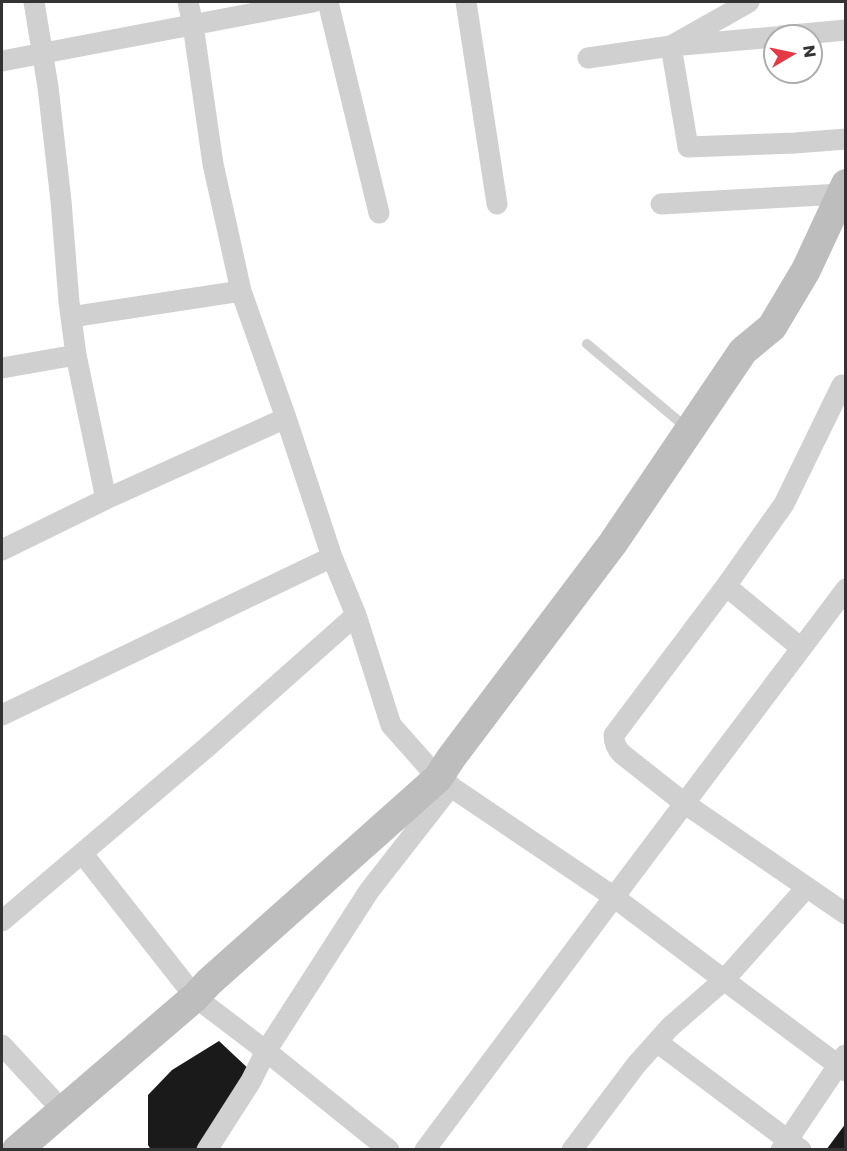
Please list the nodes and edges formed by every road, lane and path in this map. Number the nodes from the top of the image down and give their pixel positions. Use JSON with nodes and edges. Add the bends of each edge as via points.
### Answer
{"nodes":[{"id":1,"x":34,"y":2,"type":"edge"},
{"id":2,"x":188,"y":2,"type":"edge"},
{"id":3,"x":313,"y":2,"type":"edge"},
{"id":4,"x":328,"y":2,"type":"edge"},
{"id":5,"x":466,"y":2,"type":"edge"},
{"id":6,"x":749,"y":2,"type":"edge"},
{"id":7,"x":193,"y":25,"type":"junction"},
{"id":8,"x":846,"y":30,"type":"edge"},
{"id":9,"x":823,"y":32,"type":"edge"},
{"id":10,"x":763,"y":38,"type":"edge"},
{"id":11,"x":671,"y":46,"type":"junction"},
{"id":12,"x":43,"y":53,"type":"junction"},
{"id":13,"x":588,"y":57,"type":"dead end"},
{"id":14,"x":2,"y":61,"type":"edge"},
{"id":15,"x":846,"y":139,"type":"edge"},
{"id":16,"x":843,"y":189,"type":"edge"},
{"id":17,"x":497,"y":204,"type":"dead end"},
{"id":18,"x":661,"y":204,"type":"dead end"},
{"id":19,"x":379,"y":213,"type":"dead end"},
{"id":20,"x":241,"y":291,"type":"junction"},
{"id":21,"x":71,"y":317,"type":"junction"},
{"id":22,"x":587,"y":344,"type":"dead end"},
{"id":23,"x":76,"y":356,"type":"junction"},
{"id":24,"x":2,"y":368,"type":"edge"},
{"id":25,"x":842,"y":385,"type":"dead end"},
{"id":26,"x":286,"y":418,"type":"junction"},
{"id":27,"x":689,"y":430,"type":"junction"},
{"id":28,"x":105,"y":499,"type":"junction"},
{"id":29,"x":2,"y":550,"type":"edge"},
{"id":30,"x":332,"y":557,"type":"junction"},
{"id":31,"x":726,"y":586,"type":"junction"},
{"id":32,"x":846,"y":589,"type":"edge"},
{"id":33,"x":356,"y":615,"type":"junction"},
{"id":34,"x":801,"y":648,"type":"junction"},
{"id":35,"x":2,"y":715,"type":"edge"},
{"id":36,"x":445,"y":782,"type":"junction"},
{"id":37,"x":684,"y":803,"type":"junction"},
{"id":38,"x":82,"y":853,"type":"junction"},
{"id":39,"x":807,"y":887,"type":"junction"},
{"id":40,"x":614,"y":897,"type":"junction"},
{"id":41,"x":846,"y":914,"type":"edge"},
{"id":42,"x":2,"y":921,"type":"edge"},
{"id":43,"x":724,"y":980,"type":"junction"},
{"id":44,"x":195,"y":997,"type":"junction"},
{"id":45,"x":657,"y":1042,"type":"junction"},
{"id":46,"x":2,"y":1046,"type":"edge"},
{"id":47,"x":266,"y":1051,"type":"junction"},
{"id":48,"x":843,"y":1063,"type":"edge"},
{"id":49,"x":62,"y":1110,"type":"junction"},
{"id":50,"x":790,"y":1146,"type":"edge"},
{"id":51,"x":17,"y":1149,"type":"edge"},
{"id":52,"x":207,"y":1149,"type":"edge"},
{"id":53,"x":389,"y":1149,"type":"edge"},
{"id":54,"x":425,"y":1149,"type":"edge"},
{"id":55,"x":572,"y":1149,"type":"edge"}],
"edges":[{"from":1,"to":12,"type":"street"},
{"from":2,"to":7,"type":"street"},
{"from":3,"to":7,"type":"street"},
{"from":4,"to":19,"type":"street"},
{"from":5,"to":17,"type":"street"},
{"from":6,"to":11,"type":"street"},
{"from":7,"to":12,"type":"street"},
{"from":7,"to":20,"type":"street","via":[[213,164]]},
{"from":8,"to":9,"type":"street"},
{"from":10,"to":11,"type":"street"},
{"from":11,"to":13,"type":"street"},
{"from":11,"to":15,"type":"street","via":[[688,147]]},
{"from":12,"to":14,"type":"street"},
{"from":12,"to":21,"type":"street"},
{"from":16,"to":18,"type":"street"},
{"from":16,"to":27,"type":"street","via":[[806,270],[772,327],[743,351]]},
{"from":20,"to":21,"type":"street"},
{"from":20,"to":26,"type":"street"},
{"from":21,"to":23,"type":"street"},
{"from":22,"to":27,"type":"lane"},
{"from":23,"to":24,"type":"street"},
{"from":23,"to":28,"type":"street"},
{"from":25,"to":31,"type":"street","via":[[784,504]]},
{"from":26,"to":28,"type":"street"},
{"from":26,"to":30,"type":"street"},
{"from":27,"to":36,"type":"street","via":[[612,543],[458,749]]},
{"from":28,"to":29,"type":"street"},
{"from":30,"to":33,"type":"street"},
{"from":30,"to":35,"type":"street"},
{"from":31,"to":34,"type":"street"},
{"from":31,"to":37,"type":"street","via":[[614,735],[622,754]]},
{"from":32,"to":34,"type":"street"},
{"from":33,"to":36,"type":"street","via":[[391,725]]},
{"from":33,"to":38,"type":"street"},
{"from":34,"to":37,"type":"street"},
{"from":36,"to":40,"type":"street"},
{"from":36,"to":44,"type":"street"},
{"from":36,"to":47,"type":"street"},
{"from":37,"to":39,"type":"street"},
{"from":37,"to":40,"type":"street"},
{"from":38,"to":42,"type":"street"},
{"from":38,"to":44,"type":"street"},
{"from":39,"to":41,"type":"street"},
{"from":39,"to":43,"type":"street"},
{"from":40,"to":43,"type":"street"},
{"from":40,"to":54,"type":"street"},
{"from":43,"to":45,"type":"street"},
{"from":43,"to":48,"type":"street"},
{"from":44,"to":47,"type":"street"},
{"from":44,"to":49,"type":"street"},
{"from":45,"to":50,"type":"street"},
{"from":45,"to":55,"type":"street"},
{"from":46,"to":49,"type":"street"},
{"from":47,"to":52,"type":"street"},
{"from":47,"to":53,"type":"street"},
{"from":48,"to":50,"type":"street"},
{"from":49,"to":51,"type":"street"}]}
